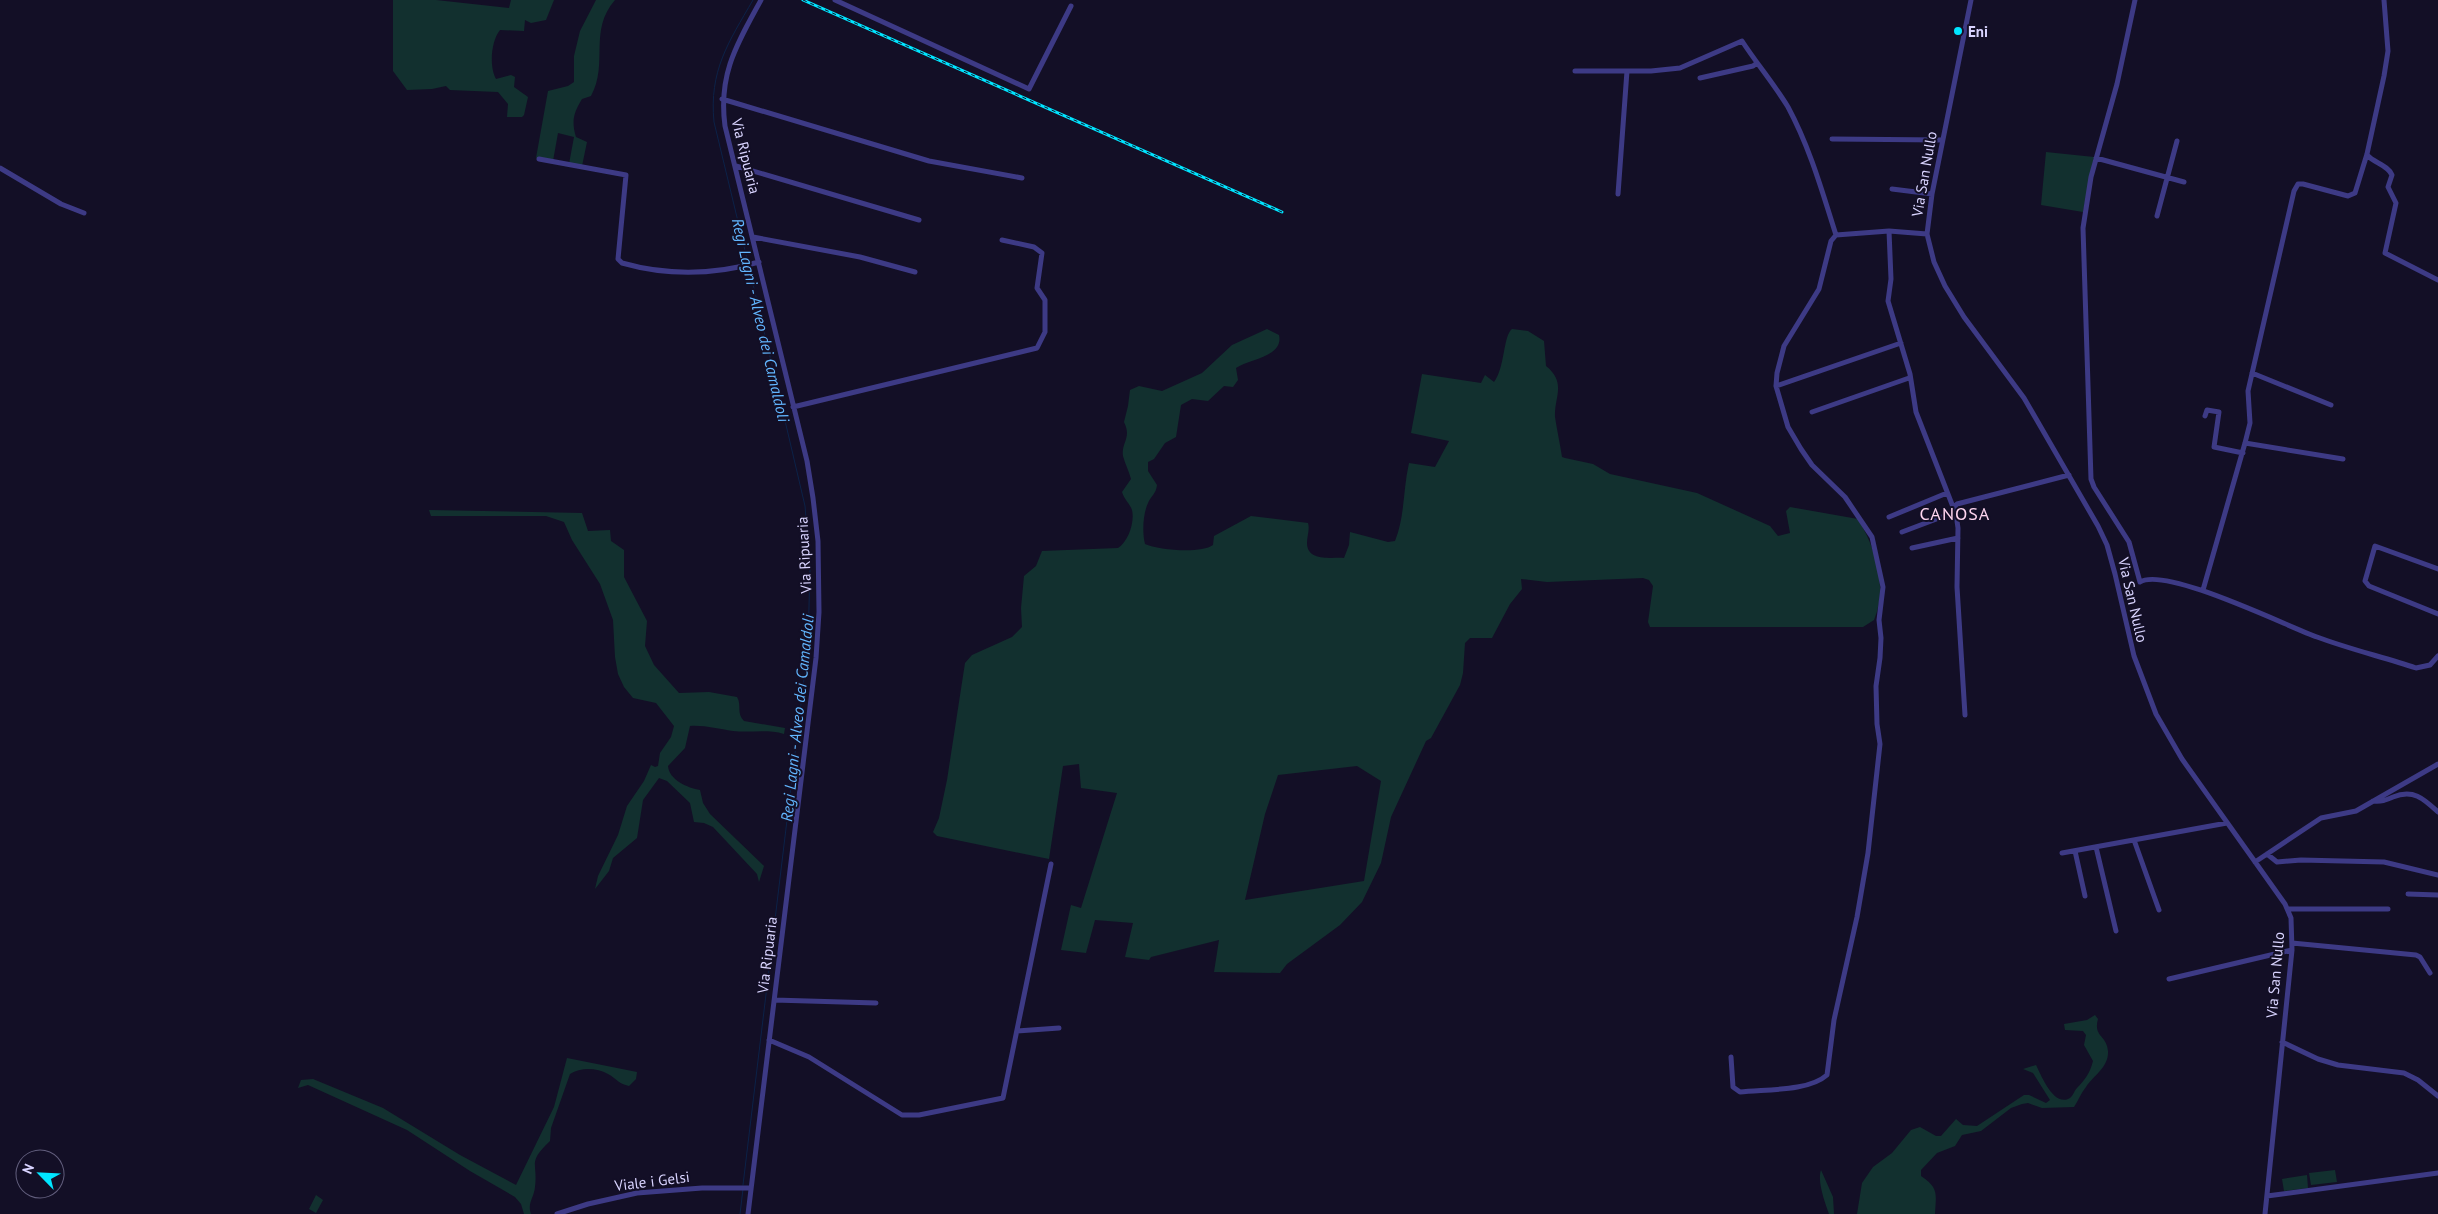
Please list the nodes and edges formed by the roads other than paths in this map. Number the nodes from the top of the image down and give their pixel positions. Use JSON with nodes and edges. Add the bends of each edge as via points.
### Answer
{"nodes":[{"id":1,"x":762,"y":0,"type":"edge"},
{"id":2,"x":835,"y":0,"type":"edge"},
{"id":3,"x":1971,"y":0,"type":"edge"},
{"id":4,"x":2135,"y":0,"type":"edge"},
{"id":5,"x":2384,"y":0,"type":"edge"},
{"id":6,"x":1071,"y":6,"type":"dead end"},
{"id":7,"x":1757,"y":63,"type":"junction"},
{"id":8,"x":1575,"y":71,"type":"dead end"},
{"id":9,"x":1626,"y":71,"type":"junction"},
{"id":10,"x":1700,"y":78,"type":"dead end"},
{"id":11,"x":722,"y":99,"type":"junction"},
{"id":12,"x":1832,"y":139,"type":"dead end"},
{"id":13,"x":1942,"y":140,"type":"junction"},
{"id":14,"x":2176,"y":141,"type":"dead end"},
{"id":15,"x":2367,"y":156,"type":"junction"},
{"id":16,"x":2096,"y":158,"type":"junction"},
{"id":17,"x":539,"y":160,"type":"dead end"},
{"id":18,"x":736,"y":166,"type":"junction"},
{"id":19,"x":0,"y":168,"type":"edge"},
{"id":20,"x":1022,"y":178,"type":"dead end"},
{"id":21,"x":2167,"y":178,"type":"junction"},
{"id":22,"x":2184,"y":182,"type":"dead end"},
{"id":23,"x":1892,"y":189,"type":"dead end"},
{"id":24,"x":1618,"y":194,"type":"dead end"},
{"id":25,"x":1932,"y":194,"type":"junction"},
{"id":26,"x":84,"y":213,"type":"dead end"},
{"id":27,"x":2157,"y":216,"type":"dead end"},
{"id":28,"x":919,"y":220,"type":"dead end"},
{"id":29,"x":1888,"y":231,"type":"junction"},
{"id":30,"x":1927,"y":234,"type":"junction"},
{"id":31,"x":1836,"y":235,"type":"junction"},
{"id":32,"x":753,"y":237,"type":"junction"},
{"id":33,"x":1002,"y":240,"type":"dead end"},
{"id":34,"x":757,"y":262,"type":"junction"},
{"id":35,"x":915,"y":272,"type":"dead end"},
{"id":36,"x":2438,"y":280,"type":"edge"},
{"id":37,"x":1901,"y":343,"type":"junction"},
{"id":38,"x":2252,"y":373,"type":"junction"},
{"id":39,"x":1909,"y":378,"type":"junction"},
{"id":40,"x":1776,"y":386,"type":"junction"},
{"id":41,"x":2332,"y":405,"type":"dead end"},
{"id":42,"x":793,"y":407,"type":"junction"},
{"id":43,"x":1812,"y":412,"type":"dead end"},
{"id":44,"x":2205,"y":416,"type":"dead end"},
{"id":45,"x":2245,"y":444,"type":"junction"},
{"id":46,"x":2243,"y":452,"type":"junction"},
{"id":47,"x":2343,"y":459,"type":"dead end"},
{"id":48,"x":2069,"y":475,"type":"junction"},
{"id":49,"x":1947,"y":493,"type":"junction"},
{"id":50,"x":1955,"y":512,"type":"junction"},
{"id":51,"x":1889,"y":517,"type":"dead end"},
{"id":52,"x":1902,"y":532,"type":"dead end"},
{"id":53,"x":1958,"y":538,"type":"junction"},
{"id":54,"x":1912,"y":548,"type":"dead end"},
{"id":55,"x":2438,"y":569,"type":"edge"},
{"id":56,"x":2203,"y":590,"type":"junction"},
{"id":57,"x":2438,"y":614,"type":"edge"},
{"id":58,"x":2438,"y":656,"type":"edge"},
{"id":59,"x":1965,"y":715,"type":"dead end"},
{"id":60,"x":2438,"y":764,"type":"edge"},
{"id":61,"x":2373,"y":801,"type":"junction"},
{"id":62,"x":2438,"y":812,"type":"edge"},
{"id":63,"x":2228,"y":823,"type":"junction"},
{"id":64,"x":2134,"y":840,"type":"junction"},
{"id":65,"x":2096,"y":847,"type":"junction"},
{"id":66,"x":2075,"y":851,"type":"junction"},
{"id":67,"x":2062,"y":853,"type":"dead end"},
{"id":68,"x":2267,"y":854,"type":"junction"},
{"id":69,"x":2255,"y":862,"type":"junction"},
{"id":70,"x":1051,"y":864,"type":"dead end"},
{"id":71,"x":2438,"y":875,"type":"edge"},
{"id":72,"x":2408,"y":894,"type":"dead end"},
{"id":73,"x":2438,"y":894,"type":"edge"},
{"id":74,"x":2084,"y":896,"type":"dead end"},
{"id":75,"x":2288,"y":908,"type":"junction"},
{"id":76,"x":2388,"y":909,"type":"dead end"},
{"id":77,"x":2159,"y":910,"type":"dead end"},
{"id":78,"x":2116,"y":931,"type":"dead end"},
{"id":79,"x":2292,"y":942,"type":"junction"},
{"id":80,"x":2292,"y":950,"type":"junction"},
{"id":81,"x":2430,"y":973,"type":"dead end"},
{"id":82,"x":2169,"y":979,"type":"dead end"},
{"id":83,"x":774,"y":1000,"type":"junction"},
{"id":84,"x":876,"y":1003,"type":"dead end"},
{"id":85,"x":1059,"y":1028,"type":"dead end"},
{"id":86,"x":1017,"y":1031,"type":"junction"},
{"id":87,"x":769,"y":1040,"type":"junction"},
{"id":88,"x":2282,"y":1042,"type":"junction"},
{"id":89,"x":1731,"y":1057,"type":"dead end"},
{"id":90,"x":2438,"y":1096,"type":"edge"},
{"id":91,"x":2438,"y":1173,"type":"edge"},
{"id":92,"x":751,"y":1188,"type":"junction"},
{"id":93,"x":2267,"y":1196,"type":"junction"},
{"id":94,"x":558,"y":1214,"type":"edge"},
{"id":95,"x":748,"y":1214,"type":"edge"},
{"id":96,"x":2265,"y":1214,"type":"edge"}],
"edges":[{"from":1,"to":11,"type":"street","name":"Via Ripuaria","via":[[730,60]]},
{"from":2,"to":6,"type":"street","via":[[1029,89]]},
{"from":3,"to":13,"type":"street","name":"Via San Nullo"},
{"from":4,"to":16,"type":"street","via":[[2117,84]]},
{"from":5,"to":15,"type":"street","via":[[2388,51]]},
{"from":7,"to":9,"type":"street","via":[[1742,41],[1680,68]]},
{"from":7,"to":10,"type":"street"},
{"from":7,"to":31,"type":"street","via":[[1777,90],[1803,136]]},
{"from":8,"to":9,"type":"street"},
{"from":9,"to":24,"type":"street"},
{"from":11,"to":18,"type":"street","name":"Via Ripuaria","via":[[725,126]]},
{"from":11,"to":20,"type":"street","via":[[929,162]]},
{"from":12,"to":13,"type":"street"},
{"from":13,"to":25,"type":"street","name":"Via San Nullo"},
{"from":14,"to":21,"type":"street"},
{"from":15,"to":36,"type":"street","via":[[2390,170],[2392,175],[2388,187],[2396,203],[2385,253]]},
{"from":15,"to":38,"type":"street","via":[[2352,196],[2303,184],[2295,187]]},
{"from":16,"to":21,"type":"street"},
{"from":16,"to":56,"type":"street","via":[[2086,204],[2083,241],[2091,479],[2129,542],[2140,582],[2148,579]]},
{"from":17,"to":34,"type":"street","via":[[626,175],[618,259],[622,263],[677,273],[720,270]]},
{"from":18,"to":28,"type":"street"},
{"from":18,"to":32,"type":"street","name":"Via Ripuaria"},
{"from":19,"to":26,"type":"street"},
{"from":21,"to":22,"type":"street"},
{"from":21,"to":27,"type":"street"},
{"from":23,"to":25,"type":"street"},
{"from":25,"to":30,"type":"street","name":"Via San Nullo"},
{"from":29,"to":30,"type":"street"},
{"from":29,"to":31,"type":"street"},
{"from":29,"to":37,"type":"street","via":[[1891,279],[1888,301]]},
{"from":30,"to":48,"type":"street","name":"Via San Nullo","via":[[1934,262],[1949,293],[2024,398]]},
{"from":31,"to":40,"type":"street","via":[[1831,241],[1819,289],[1784,346]]},
{"from":32,"to":34,"type":"street","name":"Via Ripuaria"},
{"from":32,"to":35,"type":"street","via":[[860,257]]},
{"from":33,"to":42,"type":"street","via":[[1034,247],[1042,253],[1037,288],[1044,300],[1045,332],[1038,348]]},
{"from":34,"to":42,"type":"street","name":"Via Ripuaria"},
{"from":37,"to":39,"type":"street"},
{"from":37,"to":40,"type":"street"},
{"from":38,"to":41,"type":"street"},
{"from":38,"to":45,"type":"street","via":[[2248,391],[2250,423]]},
{"from":39,"to":43,"type":"street"},
{"from":39,"to":49,"type":"street","via":[[1916,412]]},
{"from":40,"to":89,"type":"street","via":[[1788,427],[1801,449],[1844,497],[1875,544],[1883,587],[1876,686],[1880,744],[1868,852],[1834,1020],[1827,1075],[1803,1086],[1740,1092],[1733,1087]]},
{"from":42,"to":83,"type":"street","name":"Via Ripuaria","via":[[813,498],[818,541],[819,612]]},
{"from":44,"to":46,"type":"street","via":[[2207,410],[2219,412],[2214,447]]},
{"from":45,"to":46,"type":"street"},
{"from":45,"to":47,"type":"street"},
{"from":46,"to":56,"type":"street"},
{"from":48,"to":50,"type":"street","via":[[1957,504]]},
{"from":48,"to":63,"type":"street","name":"Via San Nullo","via":[[2107,545],[2134,656],[2156,714],[2182,759]]},
{"from":49,"to":50,"type":"street"},
{"from":49,"to":51,"type":"street"},
{"from":50,"to":52,"type":"street"},
{"from":50,"to":53,"type":"street"},
{"from":53,"to":54,"type":"street"},
{"from":53,"to":59,"type":"street","via":[[1957,587]]},
{"from":55,"to":57,"type":"street","via":[[2376,546],[2365,581],[2368,586]]},
{"from":56,"to":58,"type":"street","via":[[2316,637],[2416,668],[2430,665]]},
{"from":60,"to":61,"type":"street"},
{"from":61,"to":62,"type":"street","via":[[2413,794]]},
{"from":61,"to":68,"type":"street","via":[[2356,811],[2321,818]]},
{"from":63,"to":64,"type":"street"},
{"from":63,"to":69,"type":"street","name":"Via San Nullo"},
{"from":64,"to":65,"type":"street"},
{"from":64,"to":77,"type":"street"},
{"from":65,"to":66,"type":"street"},
{"from":65,"to":78,"type":"street"},
{"from":66,"to":67,"type":"street"},
{"from":66,"to":74,"type":"street"},
{"from":68,"to":69,"type":"street"},
{"from":68,"to":71,"type":"street","via":[[2277,862],[2380,862]]},
{"from":69,"to":75,"type":"street","name":"Via San Nullo"},
{"from":70,"to":86,"type":"street"},
{"from":72,"to":73,"type":"street"},
{"from":75,"to":76,"type":"street"},
{"from":75,"to":79,"type":"street","name":"Via San Nullo"},
{"from":79,"to":80,"type":"street","name":"Via San Nullo"},
{"from":79,"to":81,"type":"street","via":[[2416,955]]},
{"from":80,"to":82,"type":"street"},
{"from":80,"to":88,"type":"street","name":"Via San Nullo"},
{"from":83,"to":84,"type":"street"},
{"from":83,"to":87,"type":"street","name":"Via Ripuaria"},
{"from":85,"to":86,"type":"street"},
{"from":86,"to":87,"type":"street","via":[[1003,1098],[910,1116],[895,1112],[809,1057]]},
{"from":87,"to":92,"type":"street","name":"Via Ripuaria"},
{"from":88,"to":90,"type":"street","via":[[2338,1065],[2404,1073]]},
{"from":88,"to":93,"type":"street","name":"Via San Nullo"},
{"from":91,"to":93,"type":"street"},
{"from":92,"to":94,"type":"street","name":"Viale i Gelsi","via":[[637,1193]]},
{"from":92,"to":95,"type":"street","name":"Via Ripuaria"},
{"from":93,"to":96,"type":"street","name":"Via San Nullo"}]}
